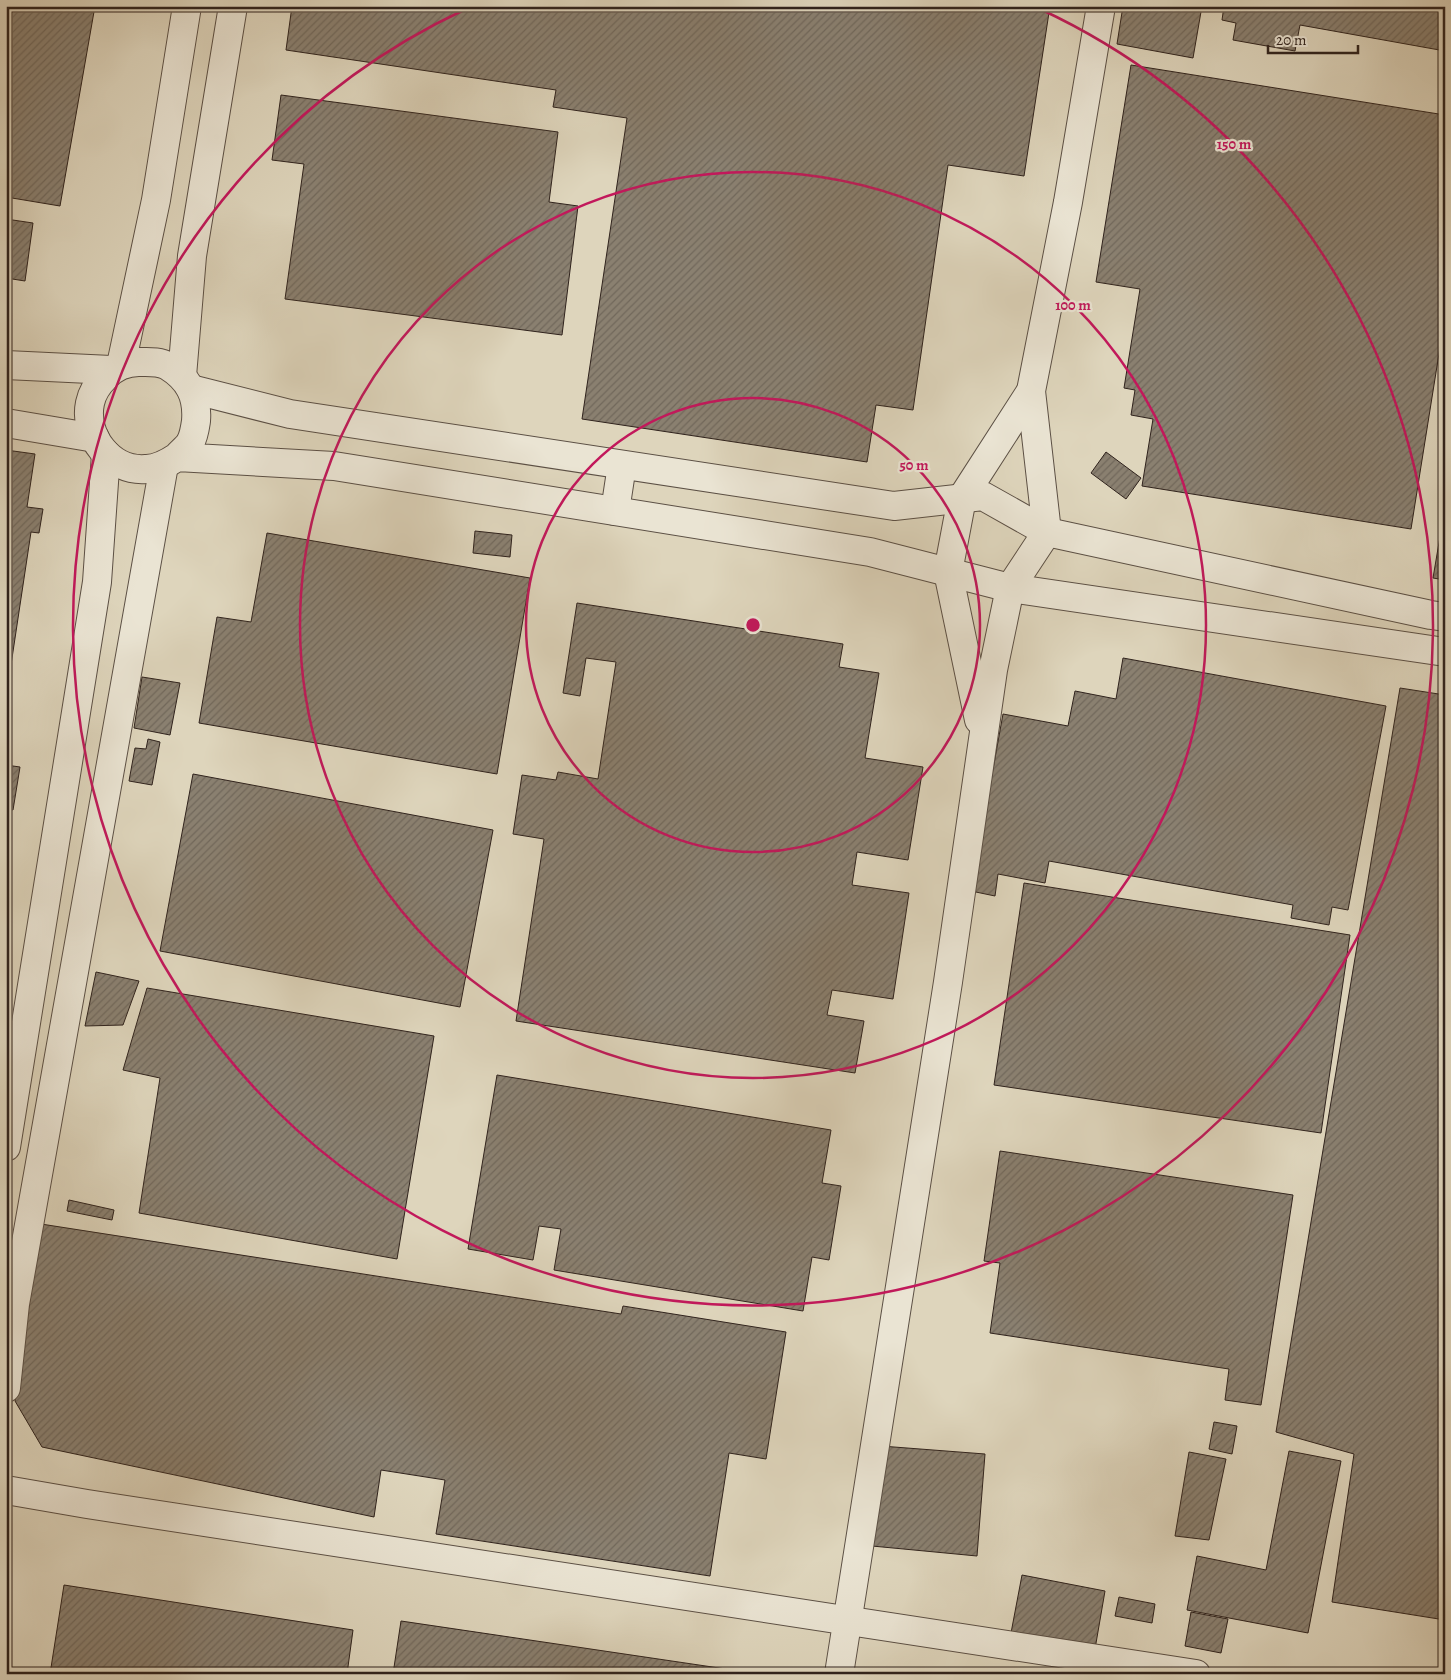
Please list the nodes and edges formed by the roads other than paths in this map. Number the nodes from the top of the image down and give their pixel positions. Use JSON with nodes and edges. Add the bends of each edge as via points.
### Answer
{"nodes":[{"id":1,"x":187,"y":6,"type":"edge"},
{"id":2,"x":1101,"y":6,"type":"edge"},
{"id":3,"x":231,"y":7,"type":"edge"},
{"id":4,"x":6,"y":365,"type":"edge"},
{"id":5,"x":116,"y":368,"type":"junction"},
{"id":6,"x":186,"y":382,"type":"junction"},
{"id":7,"x":1031,"y":391,"type":"junction"},
{"id":8,"x":6,"y":423,"type":"edge"},
{"id":9,"x":101,"y":446,"type":"junction"},
{"id":10,"x":170,"y":461,"type":"junction"},
{"id":11,"x":622,"y":465,"type":"junction"},
{"id":12,"x":962,"y":498,"type":"junction"},
{"id":13,"x":615,"y":511,"type":"junction"},
{"id":14,"x":1047,"y":532,"type":"junction"},
{"id":15,"x":948,"y":572,"type":"junction"},
{"id":16,"x":1010,"y":588,"type":"junction"},
{"id":17,"x":1445,"y":617,"type":"edge"},
{"id":18,"x":1445,"y":652,"type":"edge"},
{"id":19,"x":982,"y":740,"type":"junction"},
{"id":20,"x":18,"y":1076,"type":"junction"},
{"id":21,"x":56,"y":1081,"type":"junction"},
{"id":22,"x":6,"y":1147,"type":"edge"},
{"id":23,"x":6,"y":1388,"type":"edge"},
{"id":24,"x":6,"y":1490,"type":"edge"},
{"id":25,"x":847,"y":1620,"type":"junction"},
{"id":26,"x":840,"y":1674,"type":"edge"},
{"id":27,"x":1196,"y":1674,"type":"edge"}],
"edges":[{"from":1,"to":5,"type":"street","via":[[156,200]]},
{"from":2,"to":7,"type":"street","via":[[1068,202]]},
{"from":3,"to":6,"type":"street","via":[[192,256]]},
{"from":4,"to":5,"type":"street"},
{"from":5,"to":6,"type":"street","via":[[128,362],[156,362],[167,365]]},
{"from":5,"to":9,"type":"street","via":[[97,385],[90,403],[89,423]]},
{"from":6,"to":10,"type":"street","via":[[197,407],[195,431],[190,443]]},
{"from":6,"to":11,"type":"street","via":[[290,414]]},
{"from":7,"to":12,"type":"street"},
{"from":7,"to":14,"type":"street"},
{"from":8,"to":9,"type":"street"},
{"from":9,"to":10,"type":"street","via":[[114,461],[127,467],[145,470]]},
{"from":9,"to":20,"type":"street","via":[[97,582]]},
{"from":10,"to":13,"type":"street","via":[[334,466]]},
{"from":10,"to":21,"type":"street"},
{"from":11,"to":12,"type":"street","via":[[894,506]]},
{"from":11,"to":13,"type":"street"},
{"from":12,"to":14,"type":"street","via":[[983,496]]},
{"from":12,"to":15,"type":"street"},
{"from":13,"to":15,"type":"street","via":[[870,552]]},
{"from":14,"to":16,"type":"street"},
{"from":14,"to":17,"type":"street"},
{"from":15,"to":16,"type":"street"},
{"from":15,"to":19,"type":"street"},
{"from":16,"to":18,"type":"street"},
{"from":16,"to":19,"type":"street"},
{"from":19,"to":25,"type":"street","via":[[948,982]]},
{"from":20,"to":21,"type":"street"},
{"from":20,"to":22,"type":"street"},
{"from":21,"to":23,"type":"street","via":[[15,1304]]},
{"from":24,"to":25,"type":"street"},
{"from":25,"to":26,"type":"street"},
{"from":25,"to":27,"type":"street"}]}
